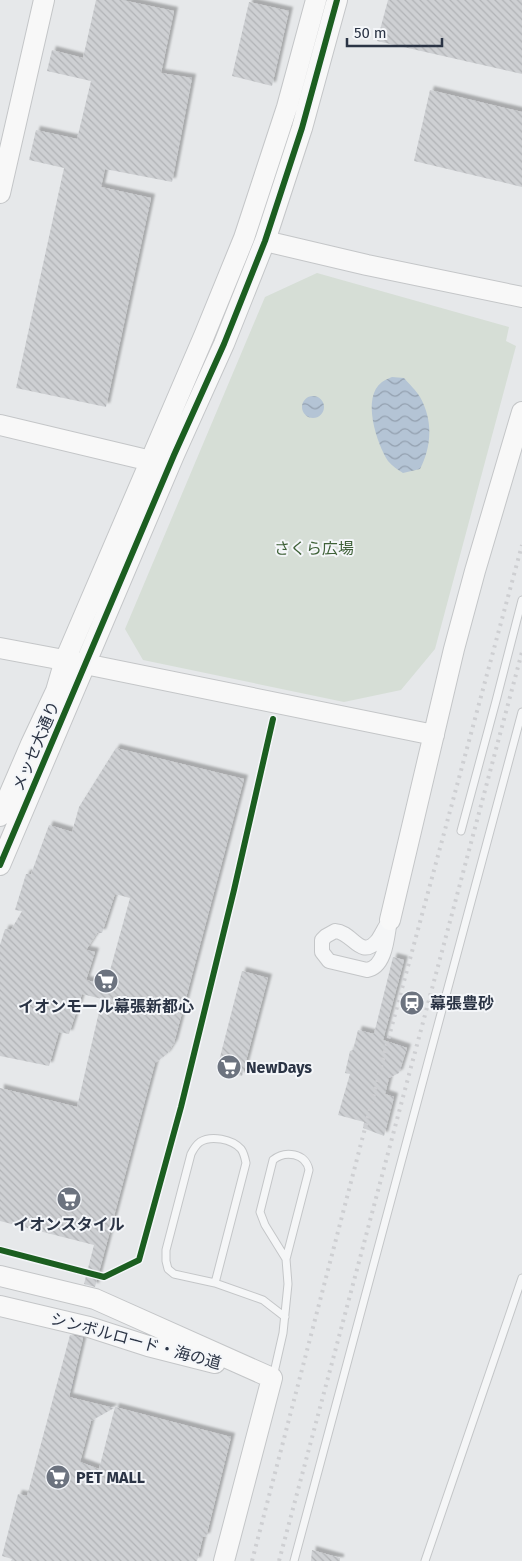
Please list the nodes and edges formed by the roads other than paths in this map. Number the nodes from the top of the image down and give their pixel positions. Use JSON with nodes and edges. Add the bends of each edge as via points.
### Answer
{"nodes":[{"id":1,"x":44,"y":0,"type":"edge"},
{"id":2,"x":316,"y":0,"type":"edge"},
{"id":3,"x":337,"y":0,"type":"edge"},
{"id":4,"x":0,"y":193,"type":"edge"},
{"id":5,"x":264,"y":242,"type":"junction"},
{"id":6,"x":522,"y":297,"type":"edge"},
{"id":7,"x":522,"y":412,"type":"edge"},
{"id":8,"x":0,"y":425,"type":"edge"},
{"id":9,"x":151,"y":461,"type":"junction"},
{"id":10,"x":522,"y":600,"type":"edge"},
{"id":11,"x":0,"y":648,"type":"edge"},
{"id":12,"x":75,"y":662,"type":"junction"},
{"id":13,"x":522,"y":712,"type":"edge"},
{"id":14,"x":434,"y":735,"type":"junction"},
{"id":15,"x":0,"y":816,"type":"edge"},
{"id":16,"x":461,"y":831,"type":"dead end"},
{"id":17,"x":0,"y":865,"type":"edge"},
{"id":18,"x":390,"y":920,"type":"junction"},
{"id":19,"x":286,"y":1259,"type":"junction"},
{"id":20,"x":0,"y":1276,"type":"edge"},
{"id":21,"x":522,"y":1278,"type":"edge"},
{"id":22,"x":214,"y":1283,"type":"junction"},
{"id":23,"x":0,"y":1306,"type":"edge"},
{"id":24,"x":285,"y":1317,"type":"junction"},
{"id":25,"x":272,"y":1378,"type":"junction"},
{"id":26,"x":224,"y":1561,"type":"edge"},
{"id":27,"x":294,"y":1561,"type":"edge"},
{"id":28,"x":425,"y":1561,"type":"edge"}],
"edges":[{"from":1,"to":4,"type":"street"},
{"from":2,"to":9,"type":"street","via":[[287,107],[244,238]]},
{"from":3,"to":5,"type":"street","via":[[302,128]]},
{"from":5,"to":6,"type":"street"},
{"from":5,"to":12,"type":"street","via":[[224,344]]},
{"from":7,"to":14,"type":"street","via":[[475,571]]},
{"from":8,"to":9,"type":"street"},
{"from":9,"to":12,"type":"street"},
{"from":10,"to":16,"type":"lane"},
{"from":11,"to":12,"type":"street"},
{"from":12,"to":14,"type":"street"},
{"from":12,"to":15,"type":"street","name":"メッセ大通り","via":[[56,691]]},
{"from":12,"to":17,"type":"street","name":"メッセ大通り","via":[[49,751]]},
{"from":13,"to":27,"type":"lane"},
{"from":14,"to":18,"type":"street"},
{"from":18,"to":18,"type":"street","via":[[381,962],[373,969],[329,961],[322,952],[322,940],[335,931],[346,934],[358,946],[370,946],[378,940]]},
{"from":19,"to":19,"type":"lane","via":[[260,1212],[273,1160],[287,1154],[304,1158],[309,1170]]},
{"from":19,"to":24,"type":"lane"},
{"from":20,"to":25,"type":"street","name":"シンボルロード・海の道","via":[[95,1299]]},
{"from":21,"to":28,"type":"lane"},
{"from":22,"to":22,"type":"lane","via":[[174,1274],[166,1261],[190,1154],[200,1142],[214,1138],[232,1142],[240,1148],[246,1163]]},
{"from":22,"to":24,"type":"lane","via":[[263,1300]]},
{"from":23,"to":25,"type":"street","name":"シンボルロード・海の道"},
{"from":24,"to":25,"type":"lane"},
{"from":25,"to":26,"type":"street"}]}
